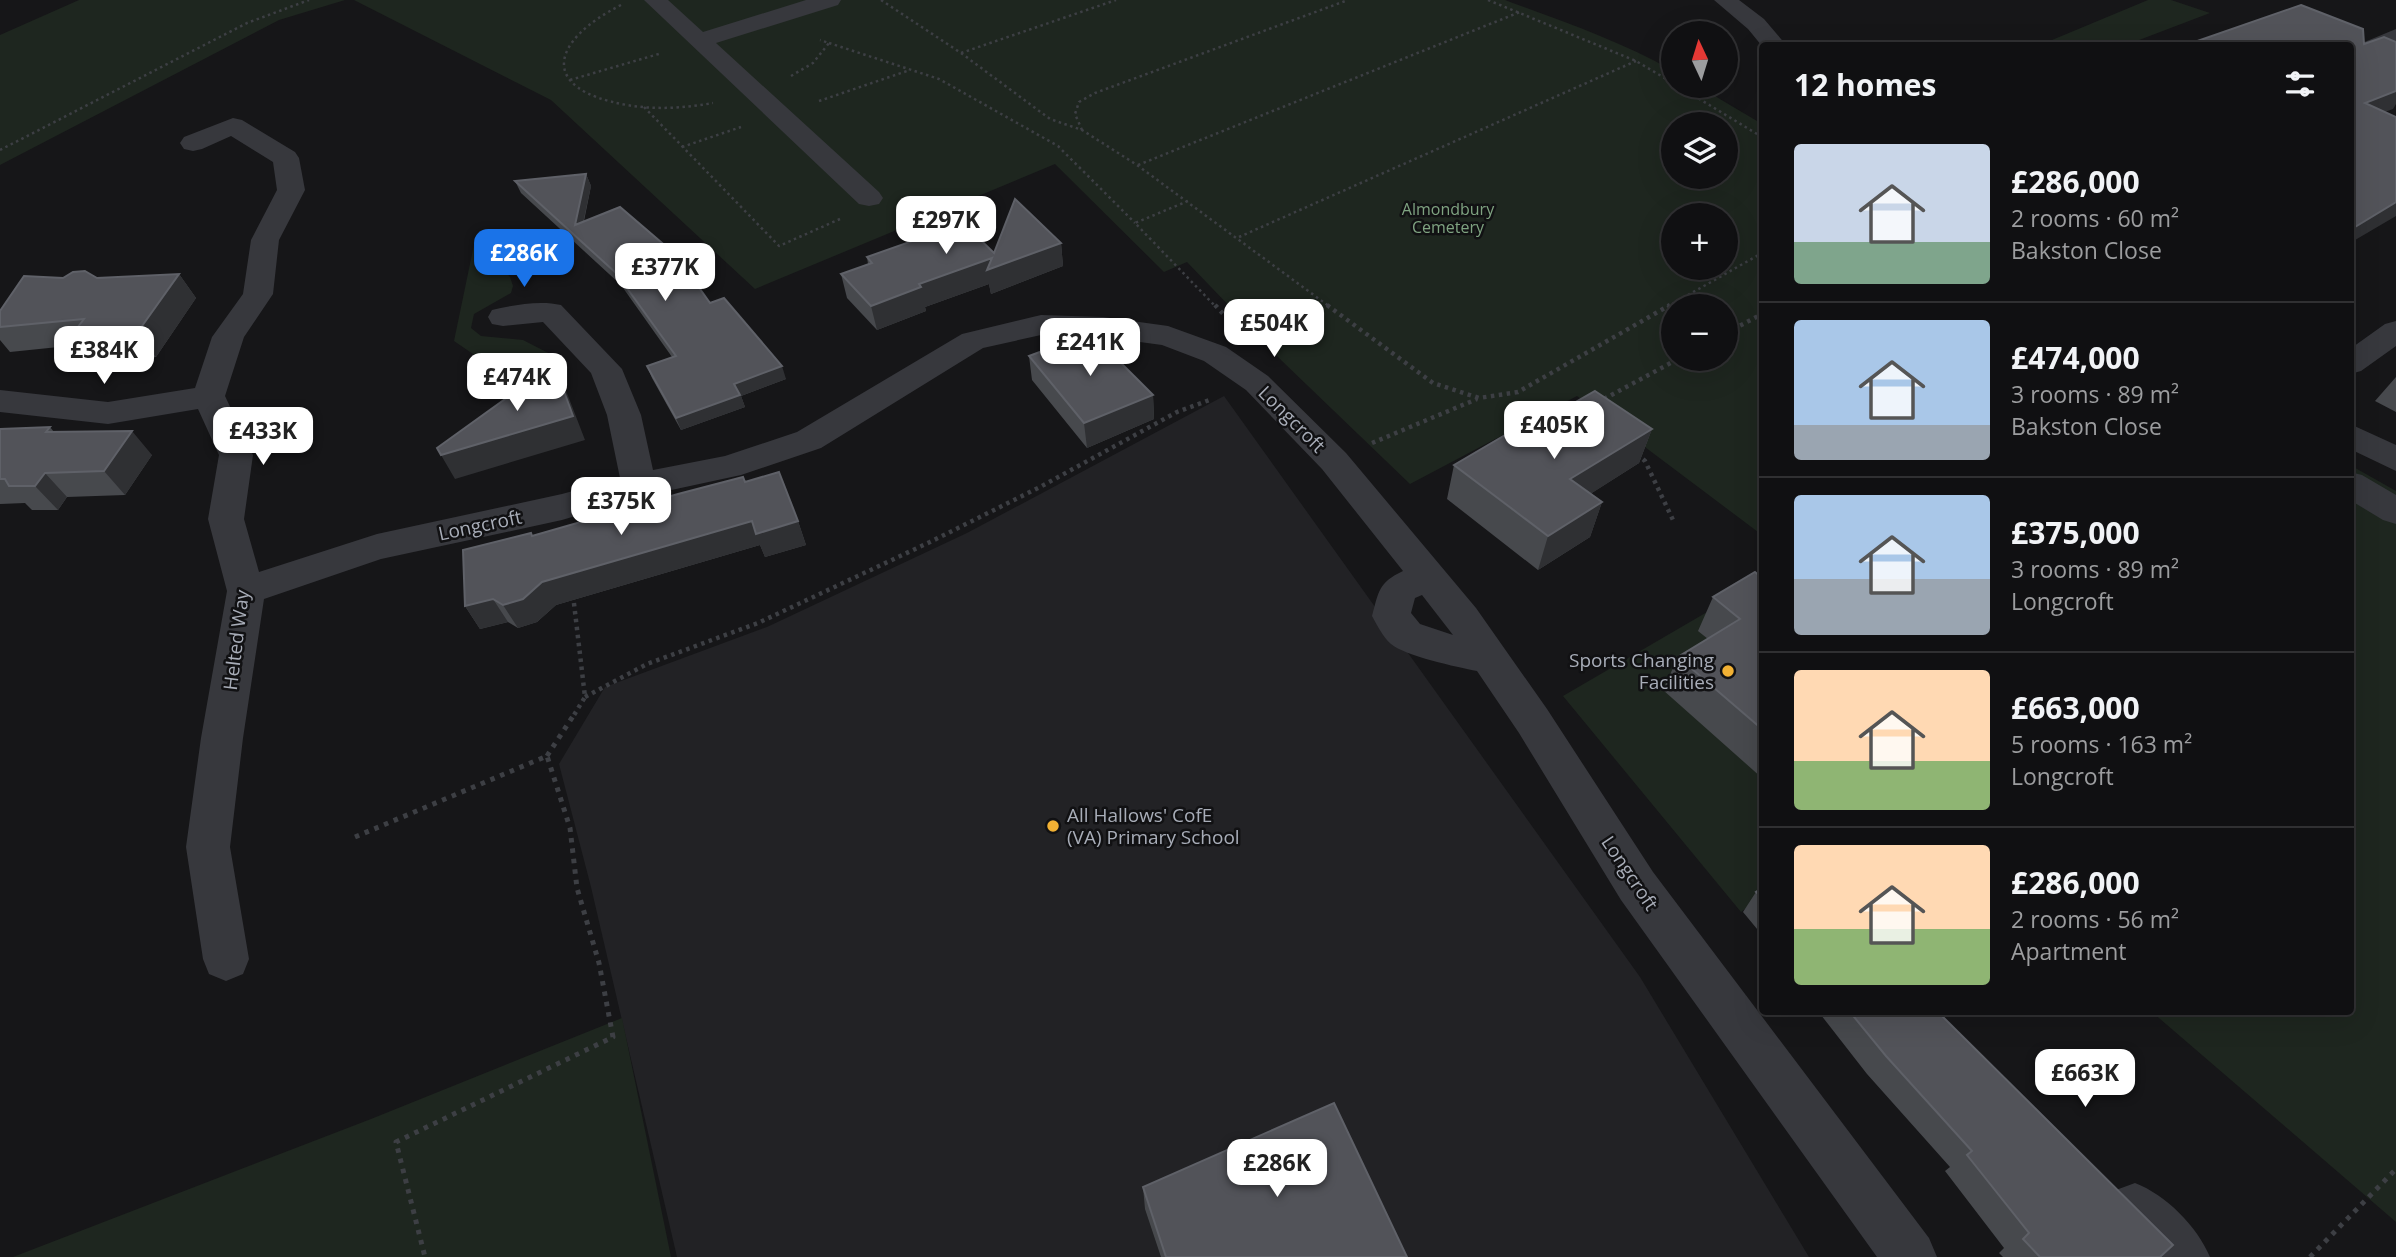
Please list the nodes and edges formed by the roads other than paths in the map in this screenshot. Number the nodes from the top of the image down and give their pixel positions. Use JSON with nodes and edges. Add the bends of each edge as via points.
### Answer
{"nodes":[{"id":1,"x":655,"y":0,"type":"edge"},
{"id":2,"x":830,"y":0,"type":"edge"},
{"id":3,"x":1725,"y":0,"type":"edge"},
{"id":4,"x":2396,"y":36,"type":"edge"},
{"id":5,"x":699,"y":41,"type":"junction"},
{"id":6,"x":1772,"y":42,"type":"edge"},
{"id":7,"x":2354,"y":55,"type":"edge"},
{"id":8,"x":193,"y":143,"type":"dead end"},
{"id":9,"x":869,"y":198,"type":"road end"},
{"id":10,"x":503,"y":317,"type":"dead end"},
{"id":11,"x":2396,"y":331,"type":"edge"},
{"id":12,"x":2354,"y":361,"type":"edge"},
{"id":13,"x":209,"y":396,"type":"junction"},
{"id":14,"x":0,"y":401,"type":"edge"},
{"id":15,"x":2354,"y":437,"type":"edge"},
{"id":16,"x":2396,"y":459,"type":"edge"},
{"id":17,"x":639,"y":485,"type":"junction"},
{"id":18,"x":2354,"y":486,"type":"edge"},
{"id":19,"x":2396,"y":511,"type":"edge"},
{"id":20,"x":1427,"y":576,"type":"junction"},
{"id":21,"x":246,"y":591,"type":"junction"},
{"id":22,"x":1490,"y":658,"type":"junction"},
{"id":23,"x":226,"y":959,"type":"dead end"},
{"id":24,"x":2104,"y":1178,"type":"edge"},
{"id":25,"x":1910,"y":1257,"type":"edge"},
{"id":26,"x":2183,"y":1257,"type":"edge"}],
"edges":[{"from":1,"to":5,"type":"street"},
{"from":2,"to":5,"type":"street"},
{"from":3,"to":6,"type":"street"},
{"from":4,"to":7,"type":"street"},
{"from":5,"to":9,"type":"street"},
{"from":8,"to":13,"type":"street","via":[[233,126],[286,158],[290,190],[265,240],[258,294],[228,337]]},
{"from":10,"to":17,"type":"street","via":[[559,300],[606,369],[624,415]]},
{"from":11,"to":12,"type":"street"},
{"from":13,"to":14,"type":"street","via":[[108,413]]},
{"from":13,"to":21,"type":"street","name":"Helted Way","via":[[236,455],[226,519]]},
{"from":15,"to":16,"type":"street"},
{"from":17,"to":20,"type":"street","name":"Longcroft","via":[[729,467],[809,440],[973,341],[1041,325],[1103,327],[1168,336],[1215,354],[1257,383],[1334,461]]},
{"from":17,"to":21,"type":"street","name":"Longcroft","via":[[562,508],[377,547]]},
{"from":18,"to":19,"type":"street"},
{"from":20,"to":22,"type":"street","name":"Longcroft"},
{"from":20,"to":22,"type":"street","via":[[1398,590],[1391,616],[1406,635]]},
{"from":21,"to":23,"type":"street","name":"Helted Way","via":[[208,848]]},
{"from":22,"to":25,"type":"street","name":"Longcroft","via":[[1637,886]]},
{"from":24,"to":26,"type":"street"}]}
